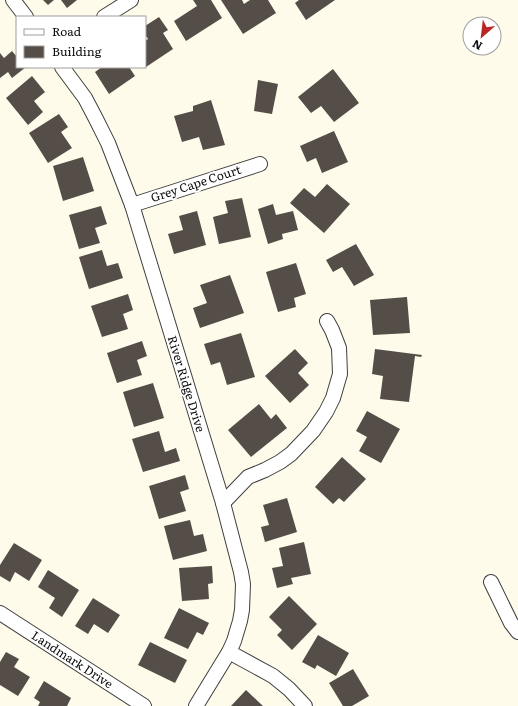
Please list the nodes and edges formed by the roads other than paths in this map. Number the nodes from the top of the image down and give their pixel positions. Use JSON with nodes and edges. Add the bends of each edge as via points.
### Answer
{"nodes":[{"id":1,"x":13,"y":0,"type":"edge"},
{"id":2,"x":131,"y":0,"type":"edge"},
{"id":3,"x":25,"y":16,"type":"edge"},
{"id":4,"x":106,"y":16,"type":"edge"},
{"id":5,"x":63,"y":68,"type":"edge"},
{"id":6,"x":260,"y":164,"type":"dead end"},
{"id":7,"x":132,"y":205,"type":"junction"},
{"id":8,"x":327,"y":321,"type":"dead end"},
{"id":9,"x":223,"y":503,"type":"junction"},
{"id":10,"x":491,"y":582,"type":"dead end"},
{"id":11,"x":0,"y":613,"type":"edge"},
{"id":12,"x":518,"y":632,"type":"edge"},
{"id":13,"x":229,"y":652,"type":"junction"},
{"id":14,"x":144,"y":706,"type":"edge"},
{"id":15,"x":196,"y":706,"type":"edge"},
{"id":16,"x":305,"y":706,"type":"edge"}],
"edges":[{"from":1,"to":3,"type":"street"},
{"from":2,"to":4,"type":"street"},
{"from":5,"to":7,"type":"street","name":"River Ridge Drive","via":[[96,119]]},
{"from":6,"to":7,"type":"street","name":"Grey Cape Court"},
{"from":7,"to":9,"type":"street","name":"River Ridge Drive"},
{"from":8,"to":9,"type":"street","via":[[339,348],[340,374],[326,412],[313,432],[292,454],[248,477]]},
{"from":9,"to":13,"type":"street","name":"River Ridge Drive","via":[[243,584],[240,620]]},
{"from":10,"to":12,"type":"street"},
{"from":11,"to":14,"type":"street","name":"Landmark Drive"},
{"from":13,"to":15,"type":"street","name":"River Ridge Drive"},
{"from":13,"to":16,"type":"street","via":[[273,676]]}]}
